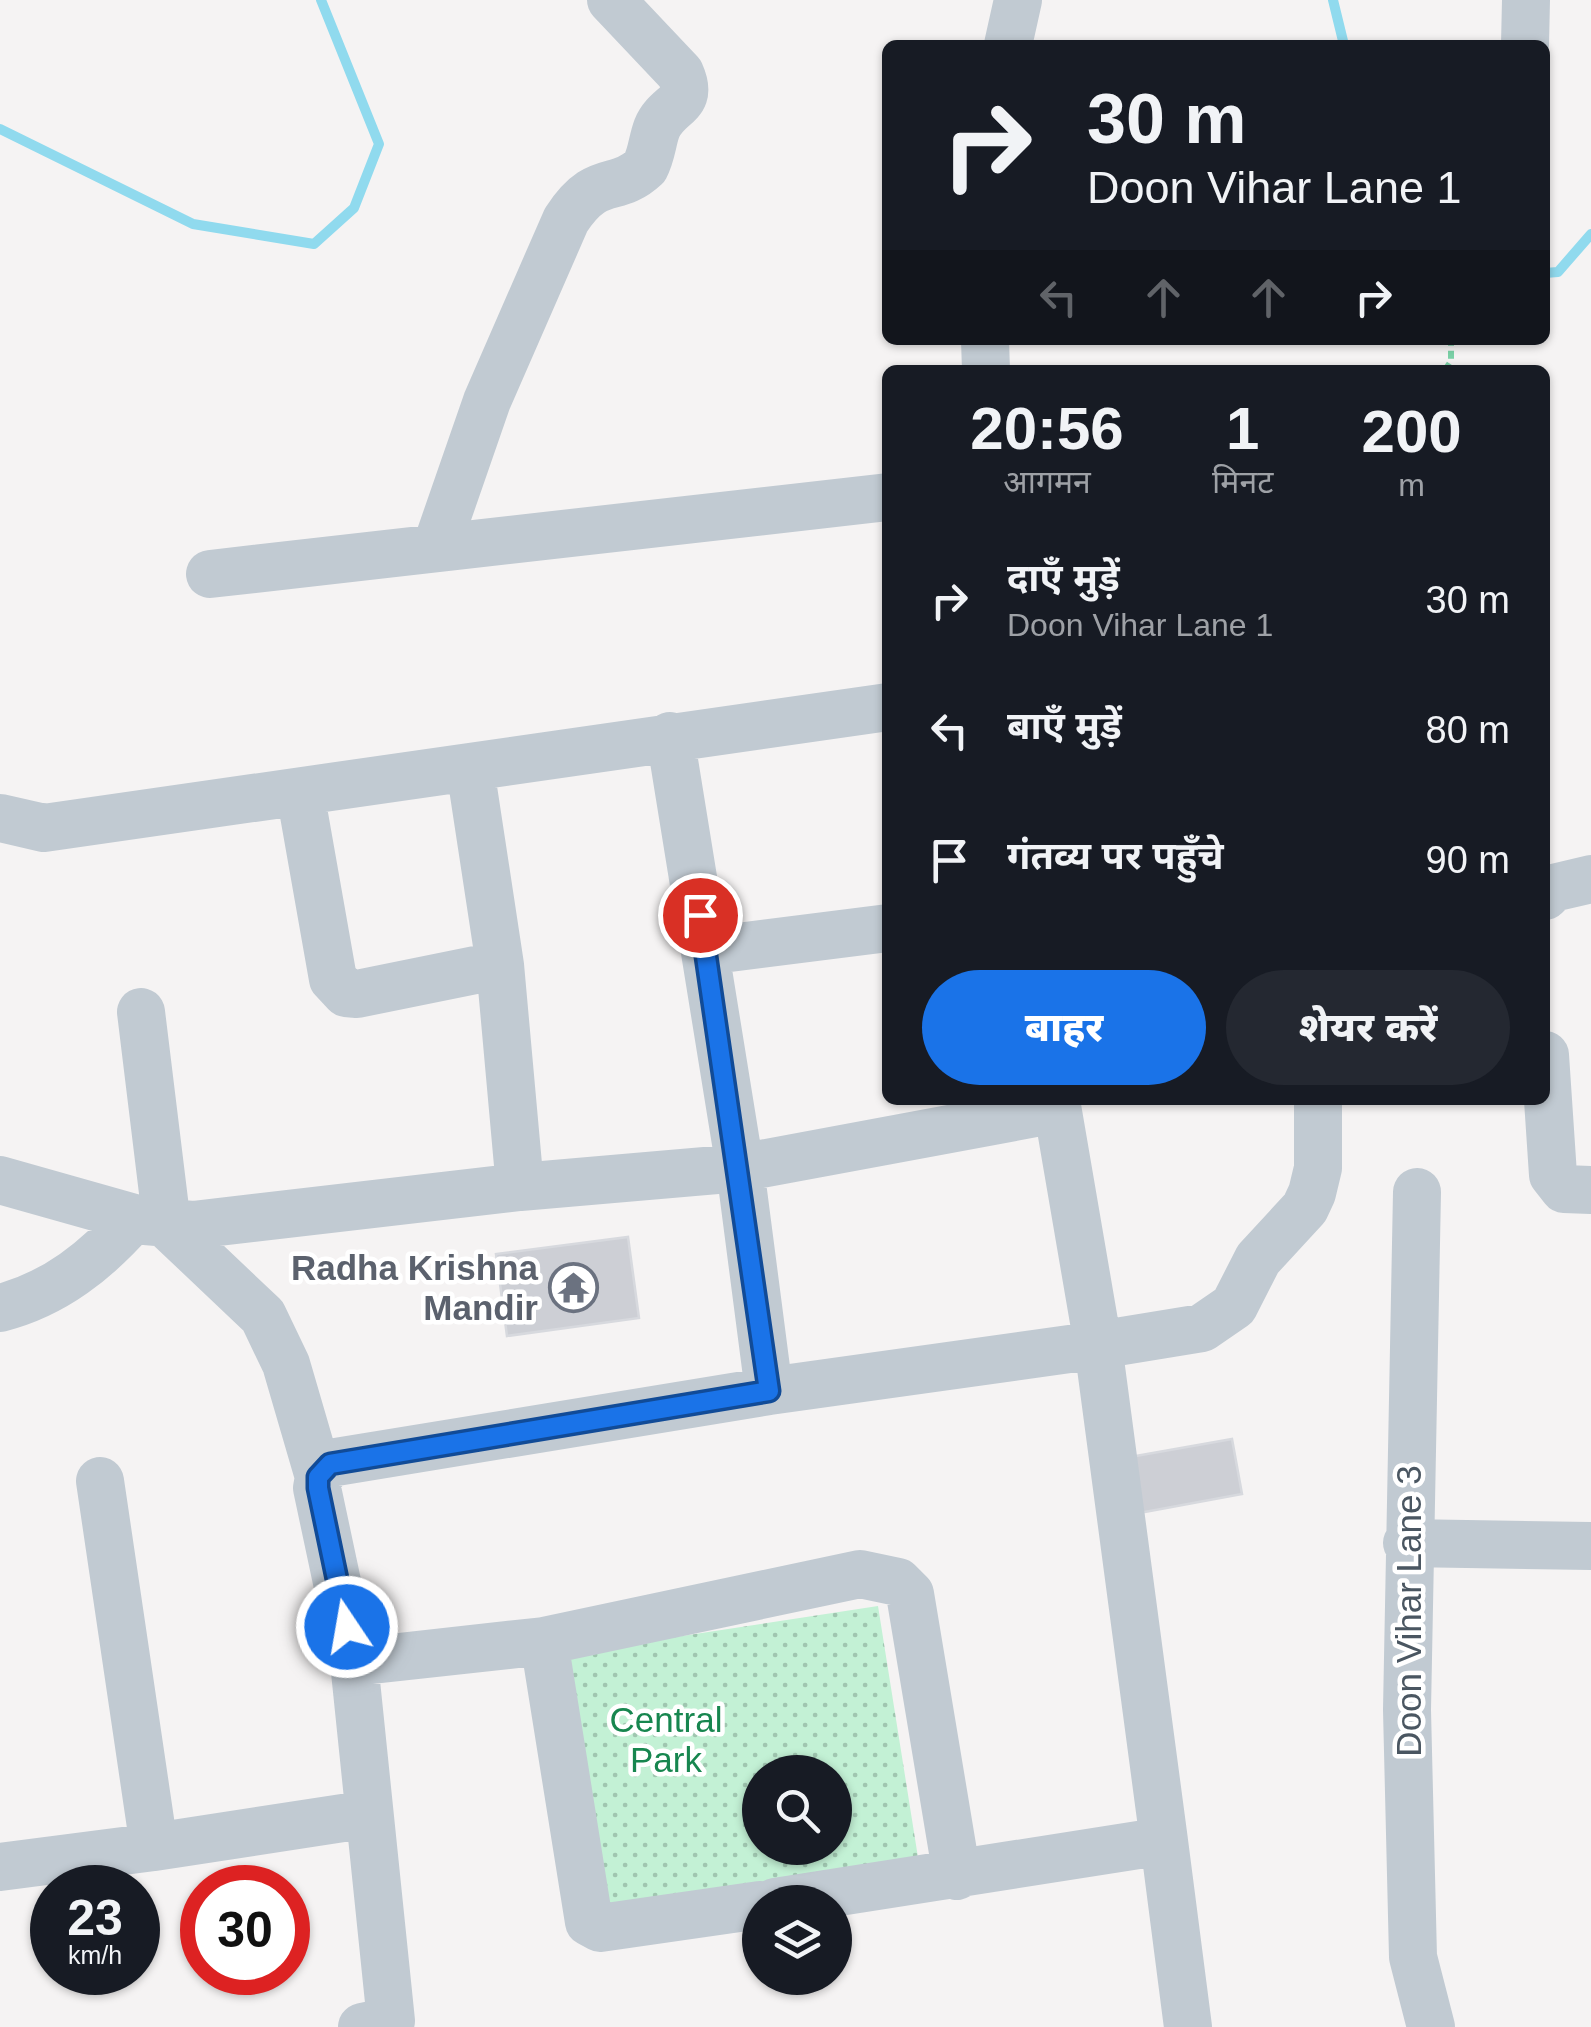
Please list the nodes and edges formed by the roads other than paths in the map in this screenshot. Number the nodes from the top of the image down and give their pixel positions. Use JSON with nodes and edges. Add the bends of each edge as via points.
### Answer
{"nodes":[{"id":1,"x":611,"y":0,"type":"edge"},
{"id":2,"x":1018,"y":0,"type":"edge"},
{"id":3,"x":1526,"y":0,"type":"edge"},
{"id":4,"x":1009,"y":40,"type":"edge"},
{"id":5,"x":1525,"y":40,"type":"edge"},
{"id":6,"x":882,"y":498,"type":"edge"},
{"id":7,"x":436,"y":548,"type":"junction"},
{"id":8,"x":210,"y":574,"type":"dead end"},
{"id":9,"x":882,"y":708,"type":"edge"},
{"id":10,"x":670,"y":736,"type":"junction"},
{"id":11,"x":470,"y":768,"type":"junction"},
{"id":12,"x":300,"y":792,"type":"junction"},
{"id":13,"x":0,"y":818,"type":"edge"},
{"id":14,"x":1591,"y":879,"type":"edge"},
{"id":15,"x":1550,"y":891,"type":"edge"},
{"id":16,"x":882,"y":929,"type":"edge"},
{"id":17,"x":706,"y":951,"type":"junction"},
{"id":18,"x":500,"y":965,"type":"junction"},
{"id":19,"x":141,"y":1012,"type":"dead end"},
{"id":20,"x":1052,"y":1105,"type":"edge"},
{"id":21,"x":1057,"y":1105,"type":"edge"},
{"id":22,"x":1318,"y":1105,"type":"edge"},
{"id":23,"x":1548,"y":1105,"type":"edge"},
{"id":24,"x":740,"y":1168,"type":"junction"},
{"id":25,"x":0,"y":1180,"type":"edge"},
{"id":26,"x":520,"y":1187,"type":"junction"},
{"id":27,"x":1591,"y":1190,"type":"edge"},
{"id":28,"x":1417,"y":1192,"type":"dead end"},
{"id":29,"x":151,"y":1221,"type":"junction"},
{"id":30,"x":0,"y":1308,"type":"edge"},
{"id":31,"x":1098,"y":1345,"type":"junction"},
{"id":32,"x":769,"y":1391,"type":"junction"},
{"id":33,"x":318,"y":1477,"type":"junction"},
{"id":34,"x":100,"y":1481,"type":"dead end"},
{"id":35,"x":1408,"y":1543,"type":"junction"},
{"id":36,"x":1591,"y":1546,"type":"edge"},
{"id":37,"x":544,"y":1642,"type":"junction"},
{"id":38,"x":354,"y":1662,"type":"junction"},
{"id":39,"x":370,"y":1814,"type":"junction"},
{"id":40,"x":1164,"y":1841,"type":"junction"},
{"id":41,"x":154,"y":1847,"type":"junction"},
{"id":42,"x":0,"y":1867,"type":"edge"},
{"id":43,"x":956,"y":1876,"type":"junction"},
{"id":44,"x":852,"y":1891,"type":"edge"},
{"id":45,"x":742,"y":1908,"type":"edge"},
{"id":46,"x":382,"y":2025,"type":"edge"},
{"id":47,"x":1188,"y":2027,"type":"edge"},
{"id":48,"x":1431,"y":2027,"type":"edge"}],
"edges":[{"from":1,"to":7,"type":"street","via":[[680,73],[684,97],[658,126],[645,167],[598,185],[566,220],[487,401]]},
{"from":2,"to":4,"type":"street"},
{"from":3,"to":5,"type":"street"},
{"from":6,"to":7,"type":"street"},
{"from":7,"to":8,"type":"street"},
{"from":9,"to":10,"type":"street"},
{"from":10,"to":11,"type":"street"},
{"from":10,"to":17,"type":"street"},
{"from":11,"to":12,"type":"street"},
{"from":11,"to":18,"type":"street"},
{"from":12,"to":13,"type":"street","via":[[44,828]]},
{"from":12,"to":18,"type":"street","via":[[338,988],[357,994]]},
{"from":14,"to":15,"type":"street"},
{"from":16,"to":17,"type":"street"},
{"from":17,"to":24,"type":"street"},
{"from":18,"to":26,"type":"street"},
{"from":19,"to":29,"type":"street"},
{"from":20,"to":24,"type":"street"},
{"from":21,"to":31,"type":"street"},
{"from":22,"to":31,"type":"street","via":[[1312,1193],[1258,1259],[1234,1306],[1202,1328]]},
{"from":23,"to":27,"type":"street","via":[[1553,1175],[1564,1189]]},
{"from":24,"to":26,"type":"street"},
{"from":24,"to":32,"type":"street"},
{"from":25,"to":29,"type":"street"},
{"from":26,"to":29,"type":"street","via":[[194,1226]]},
{"from":28,"to":35,"type":"street","name":"Doon Vihar Lane 3"},
{"from":29,"to":30,"type":"street","via":[[40,1294]]},
{"from":29,"to":33,"type":"street","via":[[263,1316],[286,1364]]},
{"from":31,"to":32,"type":"street"},
{"from":31,"to":40,"type":"street"},
{"from":32,"to":33,"type":"street","via":[[330,1464]]},
{"from":33,"to":38,"type":"street"},
{"from":34,"to":41,"type":"street"},
{"from":35,"to":36,"type":"street"},
{"from":35,"to":48,"type":"street","name":"Doon Vihar Lane 3","via":[[1413,1957]]},
{"from":37,"to":38,"type":"street"},
{"from":37,"to":43,"type":"street","via":[[860,1574],[898,1582],[910,1594]]},
{"from":37,"to":45,"type":"street","via":[[589,1922],[600,1928]]},
{"from":38,"to":39,"type":"street"},
{"from":39,"to":41,"type":"street"},
{"from":39,"to":46,"type":"street"},
{"from":40,"to":43,"type":"street"},
{"from":40,"to":47,"type":"street"},
{"from":41,"to":42,"type":"street"},
{"from":43,"to":44,"type":"street"}]}
